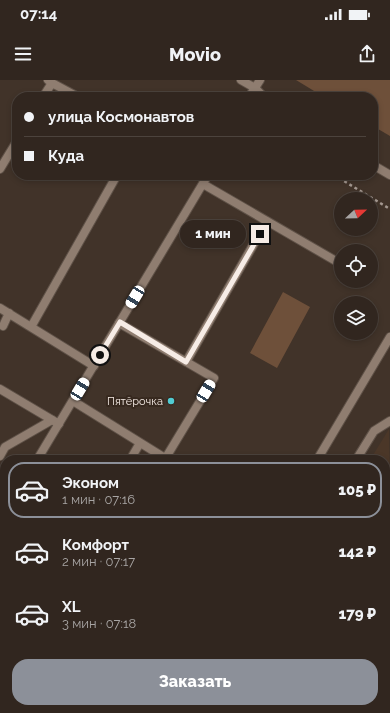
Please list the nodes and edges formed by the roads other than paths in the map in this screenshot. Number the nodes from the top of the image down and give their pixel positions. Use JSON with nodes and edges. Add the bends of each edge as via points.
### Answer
{"nodes":[{"id":1,"x":242,"y":80,"type":"edge"},
{"id":2,"x":260,"y":80,"type":"edge"},
{"id":3,"x":50,"y":81,"type":"edge"},
{"id":4,"x":255,"y":88,"type":"junction"},
{"id":5,"x":46,"y":92,"type":"edge"},
{"id":6,"x":69,"y":92,"type":"edge"},
{"id":7,"x":253,"y":92,"type":"edge"},
{"id":8,"x":259,"y":92,"type":"edge"},
{"id":9,"x":12,"y":149,"type":"edge"},
{"id":10,"x":378,"y":168,"type":"edge"},
{"id":11,"x":0,"y":169,"type":"edge"},
{"id":12,"x":390,"y":174,"type":"edge"},
{"id":13,"x":115,"y":180,"type":"edge"},
{"id":14,"x":205,"y":180,"type":"edge"},
{"id":15,"x":202,"y":184,"type":"junction"},
{"id":16,"x":268,"y":222,"type":"junction"},
{"id":17,"x":334,"y":260,"type":"edge"},
{"id":18,"x":0,"y":308,"type":"edge"},
{"id":19,"x":10,"y":314,"type":"junction"},
{"id":20,"x":120,"y":322,"type":"junction"},
{"id":21,"x":3,"y":326,"type":"dead end"},
{"id":22,"x":31,"y":326,"type":"junction"},
{"id":23,"x":390,"y":337,"type":"edge"},
{"id":24,"x":186,"y":362,"type":"junction"},
{"id":25,"x":94,"y":366,"type":"junction"},
{"id":26,"x":0,"y":389,"type":"edge"},
{"id":27,"x":73,"y":400,"type":"junction"},
{"id":28,"x":390,"y":421,"type":"edge"},
{"id":29,"x":55,"y":422,"type":"junction"},
{"id":30,"x":140,"y":443,"type":"junction"},
{"id":31,"x":1,"y":455,"type":"edge"},
{"id":32,"x":39,"y":455,"type":"edge"},
{"id":33,"x":133,"y":455,"type":"edge"},
{"id":34,"x":160,"y":455,"type":"edge"},
{"id":35,"x":168,"y":455,"type":"edge"},
{"id":36,"x":320,"y":455,"type":"edge"},
{"id":37,"x":359,"y":455,"type":"edge"}],
"edges":[{"from":1,"to":4,"type":"street"},
{"from":2,"to":4,"type":"street"},
{"from":3,"to":5,"type":"street"},
{"from":3,"to":6,"type":"street"},
{"from":4,"to":7,"type":"street"},
{"from":4,"to":8,"type":"street"},
{"from":9,"to":11,"type":"street"},
{"from":10,"to":12,"type":"street"},
{"from":13,"to":22,"type":"street"},
{"from":14,"to":15,"type":"street"},
{"from":15,"to":16,"type":"street"},
{"from":15,"to":20,"type":"street"},
{"from":16,"to":17,"type":"street"},
{"from":16,"to":24,"type":"street"},
{"from":18,"to":19,"type":"street"},
{"from":19,"to":21,"type":"street"},
{"from":19,"to":22,"type":"street"},
{"from":20,"to":24,"type":"street"},
{"from":20,"to":25,"type":"street"},
{"from":22,"to":25,"type":"street"},
{"from":23,"to":36,"type":"street"},
{"from":24,"to":35,"type":"street","via":[[214,378]]},
{"from":25,"to":27,"type":"street"},
{"from":26,"to":29,"type":"street"},
{"from":27,"to":29,"type":"street"},
{"from":27,"to":30,"type":"street"},
{"from":28,"to":37,"type":"street","via":[[374,431]]},
{"from":29,"to":31,"type":"street","via":[[5,447]]},
{"from":29,"to":32,"type":"street"},
{"from":30,"to":33,"type":"street"},
{"from":30,"to":34,"type":"street"}]}
